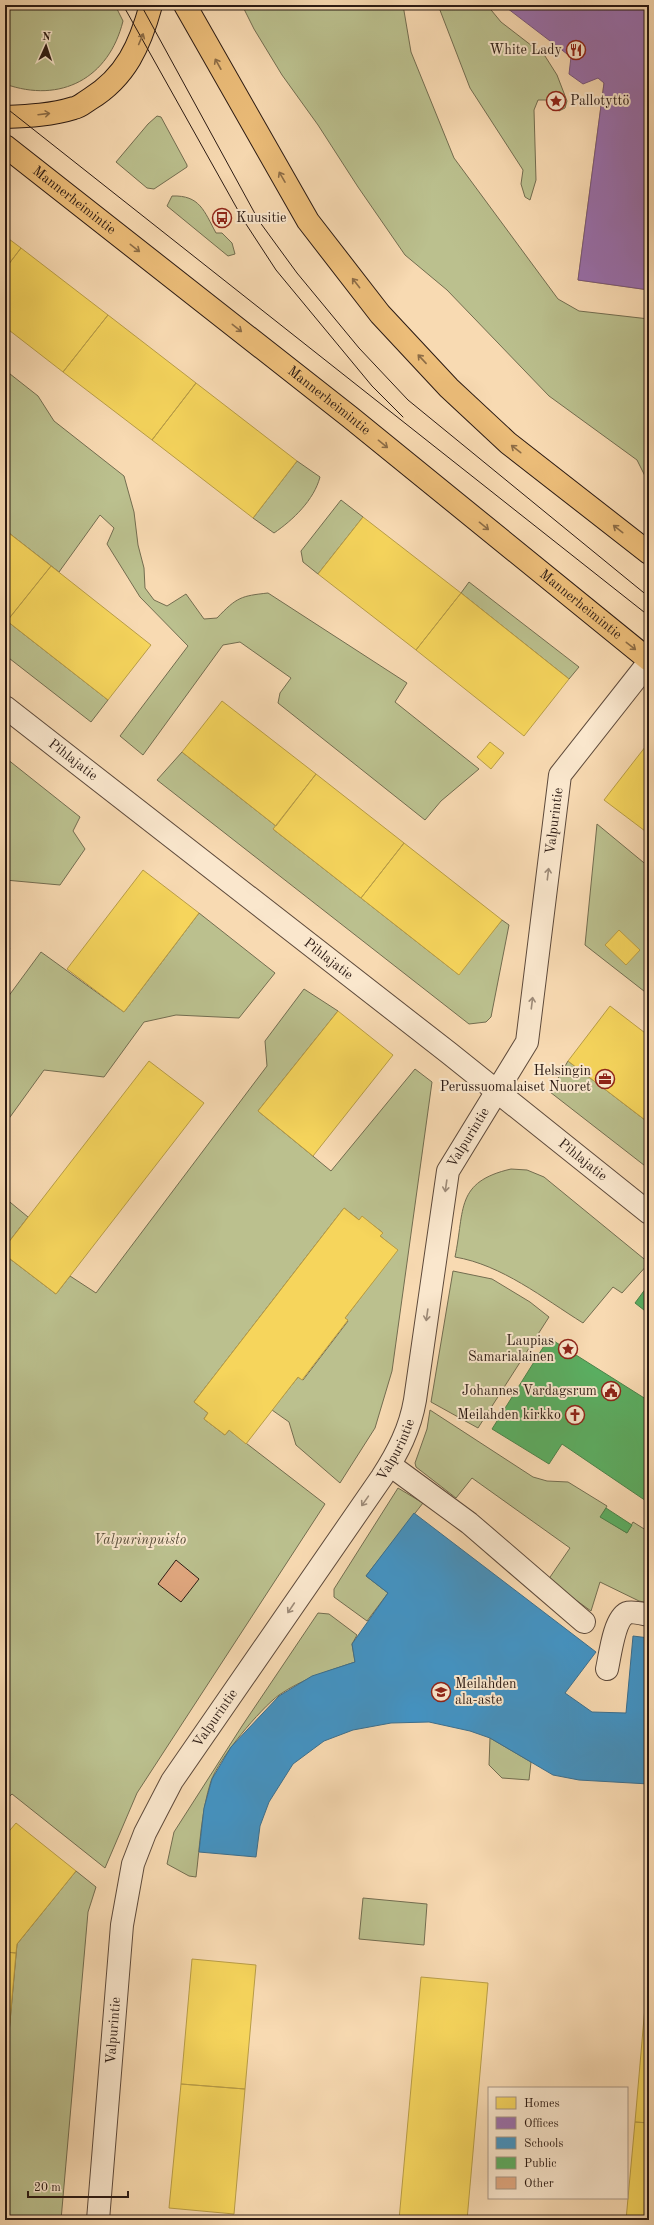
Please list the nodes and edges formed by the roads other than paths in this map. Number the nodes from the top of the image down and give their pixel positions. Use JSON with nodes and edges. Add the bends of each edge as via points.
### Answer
{"nodes":[{"id":1,"x":151,"y":5,"type":"edge"},
{"id":2,"x":185,"y":5,"type":"edge"},
{"id":3,"x":5,"y":117,"type":"edge"},
{"id":4,"x":5,"y":146,"type":"edge"},
{"id":5,"x":649,"y":553,"type":"edge"},
{"id":6,"x":649,"y":661,"type":"edge"},
{"id":7,"x":5,"y":707,"type":"edge"},
{"id":8,"x":497,"y":1091,"type":"junction"},
{"id":9,"x":649,"y":1213,"type":"edge"},
{"id":10,"x":390,"y":1465,"type":"junction"},
{"id":11,"x":649,"y":1615,"type":"edge"},
{"id":12,"x":584,"y":1622,"type":"dead end"},
{"id":13,"x":608,"y":1669,"type":"dead end"},
{"id":14,"x":98,"y":2220,"type":"edge"}],
"edges":[{"from":3,"to":1,"type":"main road","one_way":true,"via":[[44,115],[76,108],[106,89],[133,57],[143,35]]},
{"from":5,"to":2,"type":"main road","one_way":true,"via":[[508,442],[449,388],[380,314],[308,221]]},
{"from":4,"to":6,"type":"main road","name":"Mannerheimintie","one_way":true,"via":[[350,417]]},
{"from":8,"to":6,"type":"street","name":"Valpurintie","one_way":true,"via":[[528,1042],[560,775]]},
{"from":7,"to":8,"type":"street","name":"Pihlajatie"},
{"from":8,"to":9,"type":"street","name":"Pihlajatie"},
{"from":8,"to":10,"type":"street","name":"Valpurintie","one_way":true,"via":[[448,1171],[415,1400],[410,1425]]},
{"from":10,"to":12,"type":"street","via":[[468,1523]]},
{"from":10,"to":14,"type":"street","name":"Valpurintie","one_way":true,"via":[[172,1781],[145,1832],[133,1864],[121,1933]]},
{"from":11,"to":13,"type":"street","via":[[629,1612],[622,1616],[617,1626]]}]}
